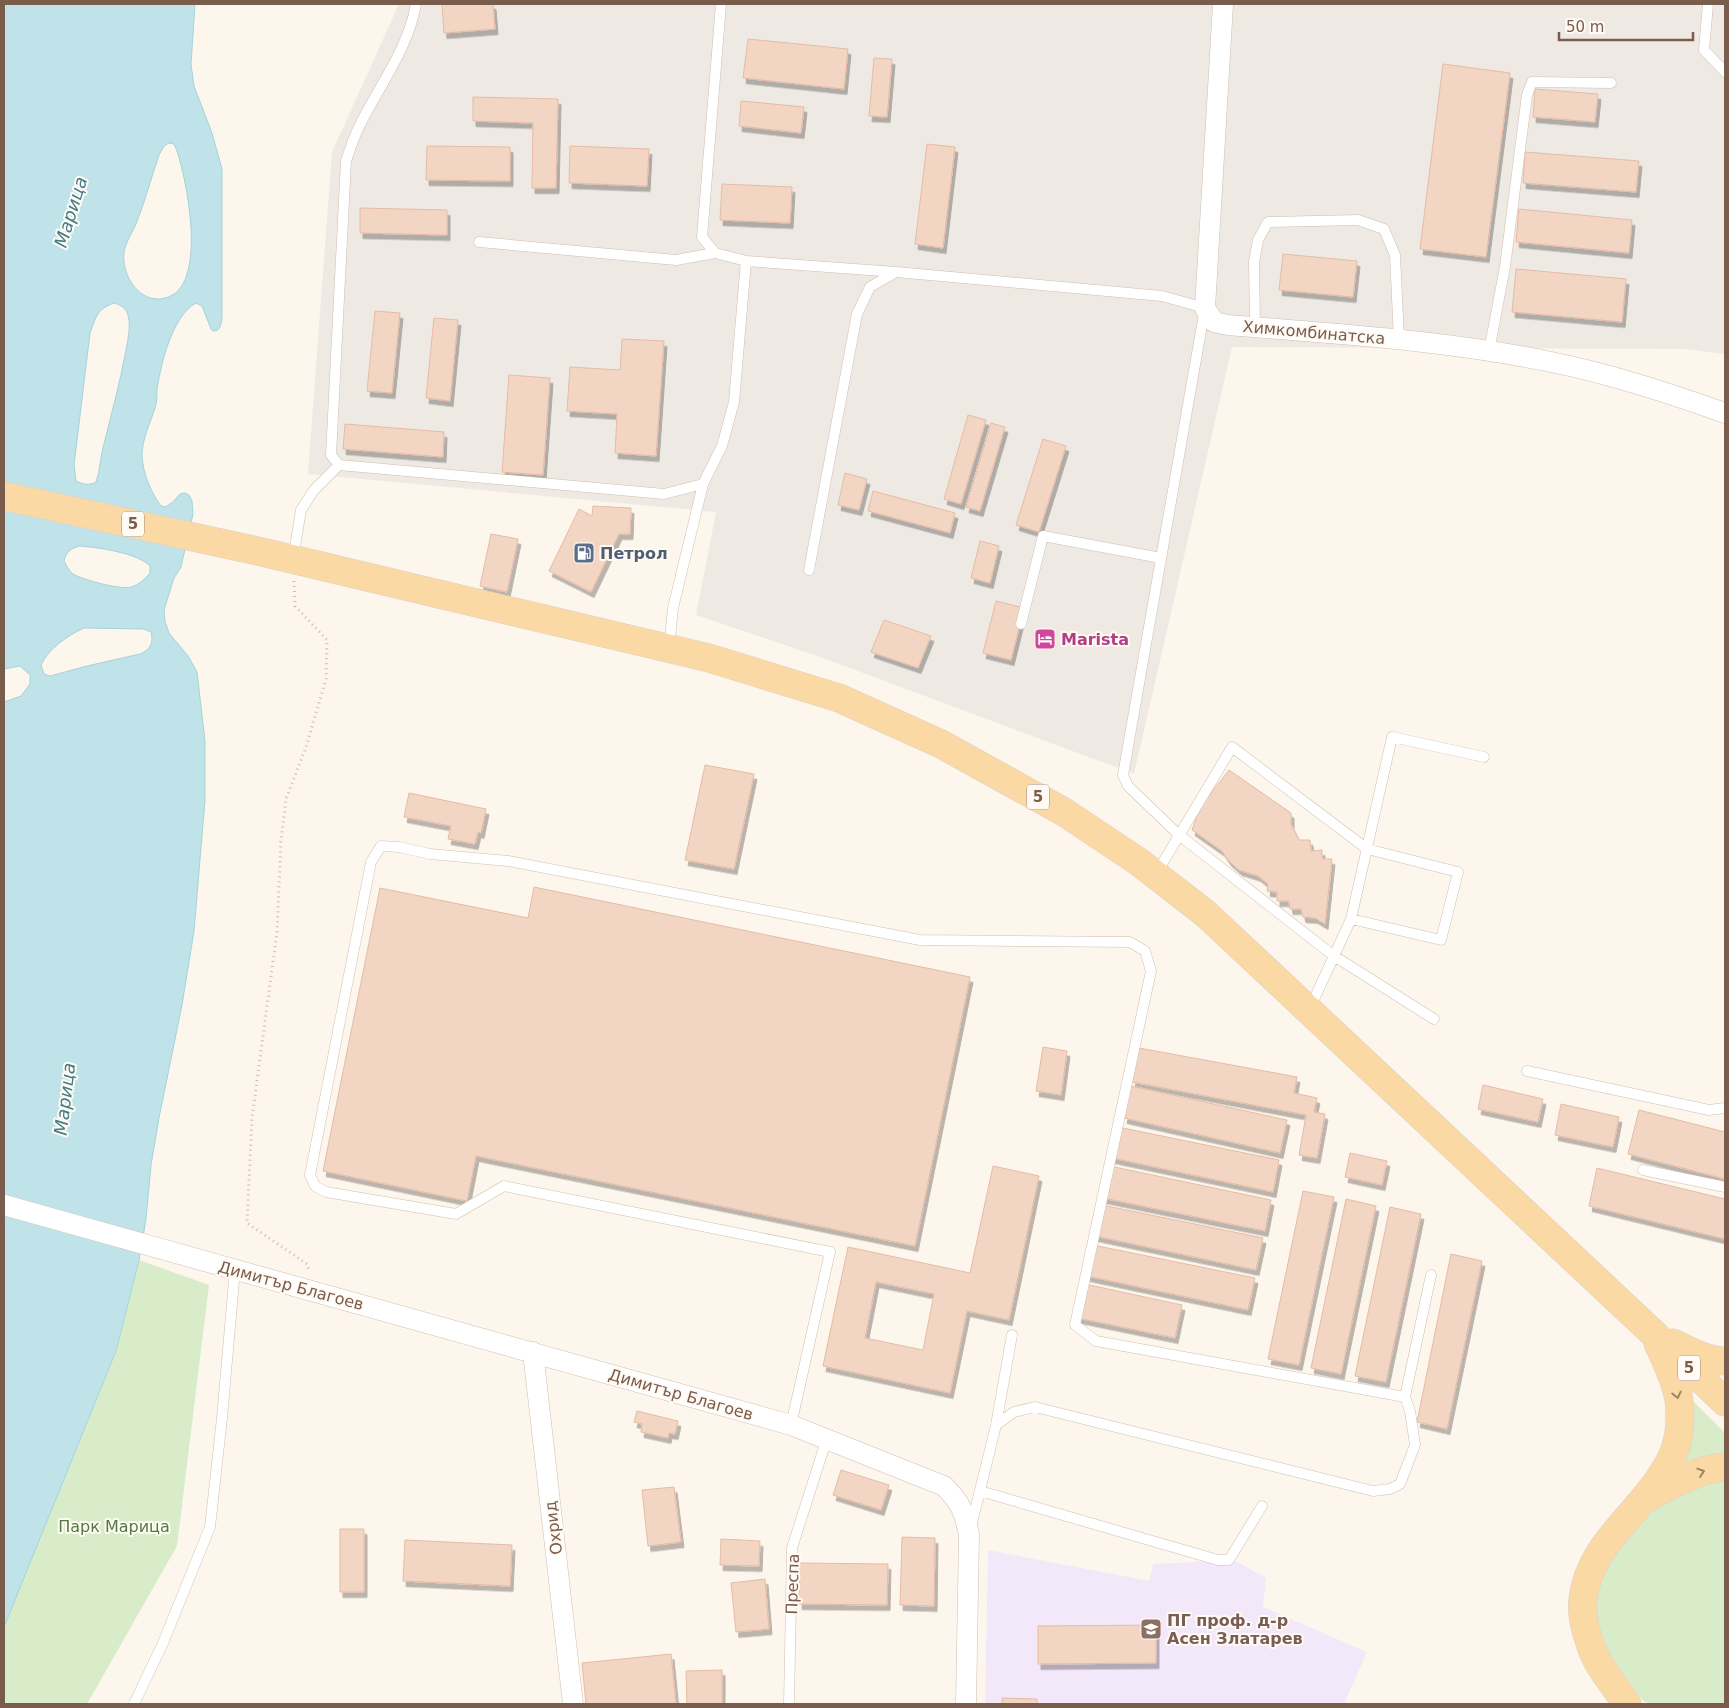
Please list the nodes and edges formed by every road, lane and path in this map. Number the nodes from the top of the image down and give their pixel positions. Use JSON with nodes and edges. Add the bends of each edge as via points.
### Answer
{"nodes":[{"id":1,"x":416,"y":4,"type":"edge"},
{"id":2,"x":722,"y":4,"type":"edge"},
{"id":3,"x":1223,"y":4,"type":"edge"},
{"id":4,"x":1708,"y":4,"type":"edge"},
{"id":5,"x":1725,"y":72,"type":"edge"},
{"id":6,"x":1611,"y":83,"type":"dead end"},
{"id":7,"x":479,"y":242,"type":"dead end"},
{"id":8,"x":715,"y":253,"type":"junction"},
{"id":9,"x":746,"y":261,"type":"junction"},
{"id":10,"x":896,"y":272,"type":"junction"},
{"id":11,"x":1205,"y":308,"type":"junction"},
{"id":12,"x":1255,"y":327,"type":"junction"},
{"id":13,"x":1399,"y":340,"type":"junction"},
{"id":14,"x":1489,"y":351,"type":"junction"},
{"id":15,"x":1725,"y":413,"type":"edge"},
{"id":16,"x":338,"y":465,"type":"junction"},
{"id":17,"x":703,"y":484,"type":"junction"},
{"id":18,"x":4,"y":496,"type":"edge"},
{"id":19,"x":1160,"y":558,"type":"junction"},
{"id":20,"x":293,"y":560,"type":"junction"},
{"id":21,"x":809,"y":570,"type":"dead end"},
{"id":22,"x":1021,"y":624,"type":"dead end"},
{"id":23,"x":669,"y":649,"type":"junction"},
{"id":24,"x":1484,"y":757,"type":"dead end"},
{"id":25,"x":1179,"y":836,"type":"junction"},
{"id":26,"x":1367,"y":849,"type":"junction"},
{"id":27,"x":1155,"y":875,"type":"junction"},
{"id":28,"x":1351,"y":920,"type":"junction"},
{"id":29,"x":1334,"y":956,"type":"junction"},
{"id":30,"x":1309,"y":1010,"type":"junction"},
{"id":31,"x":1434,"y":1018,"type":"dead end"},
{"id":32,"x":1526,"y":1071,"type":"dead end"},
{"id":33,"x":1725,"y":1108,"type":"edge"},
{"id":34,"x":1643,"y":1170,"type":"dead end"},
{"id":35,"x":1725,"y":1187,"type":"edge"},
{"id":36,"x":4,"y":1205,"type":"edge"},
{"id":37,"x":234,"y":1269,"type":"junction"},
{"id":38,"x":1431,"y":1274,"type":"dead end"},
{"id":39,"x":313,"y":1291,"type":"junction"},
{"id":40,"x":1654,"y":1333,"type":"junction"},
{"id":41,"x":1012,"y":1335,"type":"dead end"},
{"id":42,"x":533,"y":1352,"type":"junction"},
{"id":43,"x":1725,"y":1361,"type":"edge"},
{"id":44,"x":1405,"y":1396,"type":"junction"},
{"id":45,"x":1725,"y":1402,"type":"edge"},
{"id":46,"x":791,"y":1425,"type":"junction"},
{"id":47,"x":996,"y":1425,"type":"junction"},
{"id":48,"x":826,"y":1438,"type":"junction"},
{"id":49,"x":1725,"y":1467,"type":"edge"},
{"id":50,"x":980,"y":1491,"type":"junction"},
{"id":51,"x":1646,"y":1498,"type":"junction"},
{"id":52,"x":1262,"y":1506,"type":"dead end"},
{"id":53,"x":969,"y":1535,"type":"junction"},
{"id":54,"x":1628,"y":1703,"type":"edge"},
{"id":55,"x":134,"y":1704,"type":"edge"},
{"id":56,"x":573,"y":1704,"type":"edge"},
{"id":57,"x":789,"y":1704,"type":"edge"},
{"id":58,"x":966,"y":1704,"type":"edge"}],
"edges":[{"from":1,"to":16,"type":"lane","via":[[413,22],[358,129],[346,161],[331,455]]},
{"from":2,"to":8,"type":"lane","via":[[702,237]]},
{"from":3,"to":11,"type":"street"},
{"from":4,"to":5,"type":"lane","via":[[1704,50]]},
{"from":6,"to":14,"type":"lane","via":[[1532,82],[1527,95],[1505,267]]},
{"from":7,"to":8,"type":"lane","via":[[676,260]]},
{"from":8,"to":9,"type":"lane"},
{"from":9,"to":10,"type":"lane"},
{"from":9,"to":17,"type":"lane","via":[[734,402],[722,446]]},
{"from":10,"to":11,"type":"lane","via":[[1162,296]]},
{"from":10,"to":21,"type":"lane","via":[[870,287],[857,314]]},
{"from":11,"to":12,"type":"street","name":"Химкомбинатска","via":[[1214,322]]},
{"from":11,"to":19,"type":"lane"},
{"from":12,"to":13,"type":"street","name":"Химкомбинатска"},
{"from":12,"to":13,"type":"lane","via":[[1254,262],[1258,240],[1268,222],[1358,220],[1384,229],[1395,254]]},
{"from":13,"to":14,"type":"street","name":"Химкомбинатска"},
{"from":14,"to":15,"type":"street","name":"Химкомбинатска","via":[[1628,380]]},
{"from":16,"to":17,"type":"lane","via":[[664,494]]},
{"from":16,"to":20,"type":"lane","via":[[300,510]]},
{"from":17,"to":23,"type":"lane","via":[[673,608]]},
{"from":18,"to":20,"type":"main road","number":"5"},
{"from":19,"to":22,"type":"lane","via":[[1042,536]]},
{"from":19,"to":25,"type":"lane","via":[[1123,775],[1128,786]]},
{"from":20,"to":23,"type":"main road","number":"5"},
{"from":20,"to":39,"type":"path","via":[[295,606],[327,640],[326,679],[306,747],[286,798],[280,840],[277,932],[252,1118],[247,1223],[307,1264]]},
{"from":23,"to":27,"type":"main road","number":"5","via":[[839,698],[941,744],[1064,812]]},
{"from":24,"to":26,"type":"lane","via":[[1392,737]]},
{"from":25,"to":26,"type":"lane","via":[[1232,747]]},
{"from":25,"to":27,"type":"lane"},
{"from":25,"to":29,"type":"lane"},
{"from":26,"to":28,"type":"lane"},
{"from":26,"to":28,"type":"lane","via":[[1458,872],[1441,940]]},
{"from":27,"to":30,"type":"main road","number":"5","via":[[1206,914]]},
{"from":28,"to":29,"type":"lane"},
{"from":29,"to":30,"type":"lane"},
{"from":29,"to":31,"type":"lane"},
{"from":30,"to":40,"type":"main road","number":"5"},
{"from":32,"to":33,"type":"lane","via":[[1709,1110]]},
{"from":34,"to":35,"type":"lane"},
{"from":36,"to":37,"type":"street","name":"Димитър Благоев"},
{"from":37,"to":39,"type":"street","name":"Димитър Благоев"},
{"from":37,"to":55,"type":"lane","via":[[210,1527],[163,1643]]},
{"from":38,"to":44,"type":"lane"},
{"from":39,"to":42,"type":"street","name":"Димитър Благоев"},
{"from":40,"to":43,"type":"main road","via":[[1694,1354]]},
{"from":40,"to":45,"type":"main road","number":"5"},
{"from":40,"to":51,"type":"main road","one_way":true,"via":[[1679,1399],[1679,1428],[1668,1466]]},
{"from":41,"to":47,"type":"lane"},
{"from":42,"to":46,"type":"street","name":"Димитър Благоев"},
{"from":42,"to":56,"type":"street","name":"Охрид"},
{"from":44,"to":46,"type":"lane","via":[[1096,1341],[1075,1325],[1151,971],[1145,952],[1130,942],[920,940],[508,861],[381,846],[371,862],[310,1175],[315,1186],[326,1192],[456,1214],[504,1186],[830,1252]]},
{"from":44,"to":47,"type":"lane","via":[[1415,1445],[1400,1484],[1373,1491],[1035,1407],[1014,1412]]},
{"from":46,"to":48,"type":"street","name":"Димитър Благоев"},
{"from":47,"to":50,"type":"lane"},
{"from":48,"to":53,"type":"street","name":"Димитър Благоев","via":[[944,1486],[958,1500]]},
{"from":48,"to":57,"type":"lane","name":"Преспа","via":[[792,1548]]},
{"from":51,"to":49,"type":"main road","one_way":true,"via":[[1699,1472]]},
{"from":50,"to":52,"type":"lane","via":[[1218,1560],[1228,1560]]},
{"from":50,"to":53,"type":"lane"},
{"from":51,"to":54,"type":"main road","via":[[1594,1562],[1582,1600],[1590,1645],[1602,1672]]},
{"from":53,"to":58,"type":"street","name":"Димитър Благоев"}]}
